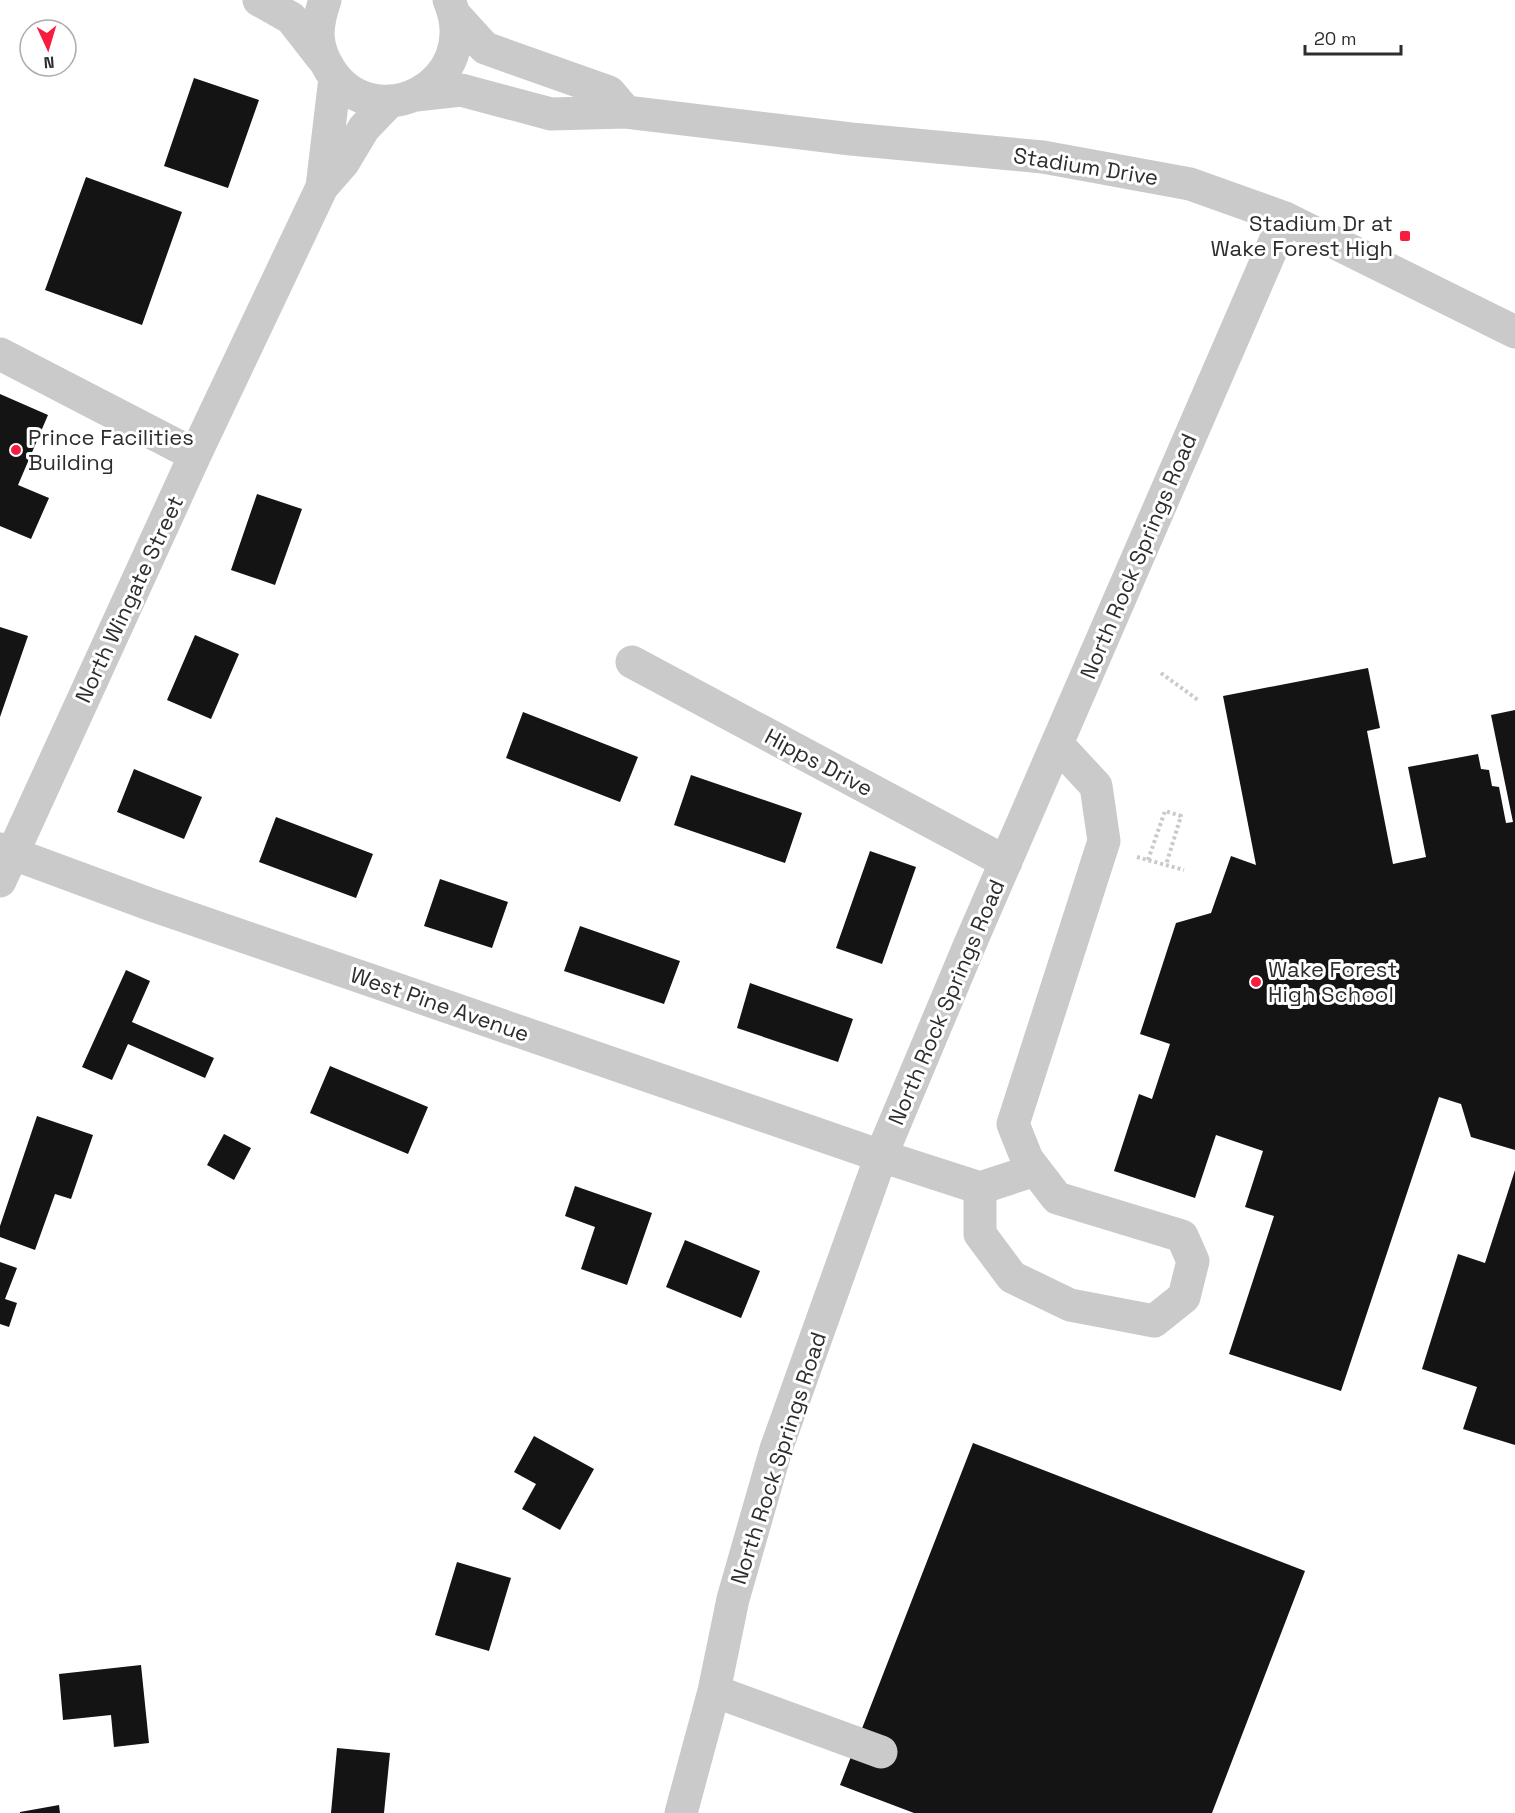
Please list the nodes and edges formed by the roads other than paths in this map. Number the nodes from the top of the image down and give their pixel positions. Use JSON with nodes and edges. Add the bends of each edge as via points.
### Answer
{"nodes":[{"id":1,"x":259,"y":0,"type":"edge"},
{"id":2,"x":325,"y":0,"type":"edge"},
{"id":3,"x":452,"y":7,"type":"edge"},
{"id":4,"x":329,"y":69,"type":"junction"},
{"id":5,"x":403,"y":98,"type":"junction"},
{"id":6,"x":626,"y":112,"type":"junction"},
{"id":7,"x":322,"y":187,"type":"junction"},
{"id":8,"x":1285,"y":218,"type":"junction"},
{"id":9,"x":1515,"y":332,"type":"edge"},
{"id":10,"x":0,"y":354,"type":"edge"},
{"id":11,"x":195,"y":455,"type":"junction"},
{"id":12,"x":632,"y":662,"type":"dead end"},
{"id":13,"x":1057,"y":744,"type":"junction"},
{"id":14,"x":4,"y":861,"type":"edge"},
{"id":15,"x":1006,"y":862,"type":"junction"},
{"id":16,"x":881,"y":1156,"type":"junction"},
{"id":17,"x":1035,"y":1170,"type":"junction"},
{"id":18,"x":980,"y":1188,"type":"junction"},
{"id":19,"x":714,"y":1690,"type":"junction"},
{"id":20,"x":881,"y":1752,"type":"dead end"},
{"id":21,"x":681,"y":1813,"type":"edge"}],
"edges":[{"from":1,"to":4,"type":"street","name":"Stadium Drive","via":[[291,18]]},
{"from":2,"to":4,"type":"street","name":"North Wingate Street","via":[[318,19],[317,40]]},
{"from":3,"to":5,"type":"street","name":"North Wingate Street","via":[[457,39],[450,62],[436,82]]},
{"from":3,"to":6,"type":"street","via":[[485,48],[609,92]]},
{"from":4,"to":5,"type":"street","name":"Stadium Drive","via":[[352,92],[373,100]]},
{"from":4,"to":7,"type":"street","name":"North Wingate Street"},
{"from":5,"to":6,"type":"street","name":"Stadium Drive","via":[[461,90],[551,114]]},
{"from":5,"to":7,"type":"street","name":"North Wingate Street","via":[[364,128],[343,163]]},
{"from":6,"to":8,"type":"street","name":"Stadium Drive","via":[[1043,157],[1190,184]]},
{"from":7,"to":11,"type":"street","name":"North Wingate Street"},
{"from":8,"to":9,"type":"street","name":"Stadium Drive"},
{"from":8,"to":13,"type":"street","name":"North Rock Springs Road"},
{"from":10,"to":11,"type":"street"},
{"from":11,"to":14,"type":"street","name":"North Wingate Street"},
{"from":12,"to":15,"type":"street","name":"Hipps Drive"},
{"from":13,"to":15,"type":"street","name":"North Rock Springs Road"},
{"from":13,"to":17,"type":"street","via":[[1096,786],[1104,841],[1014,1124]]},
{"from":14,"to":16,"type":"street","name":"West Pine Avenue","via":[[149,904]]},
{"from":15,"to":16,"type":"street","name":"North Rock Springs Road"},
{"from":16,"to":18,"type":"street","name":"West Pine Avenue"},
{"from":16,"to":19,"type":"street","name":"North Rock Springs Road","via":[[776,1449],[733,1599]]},
{"from":17,"to":18,"type":"street"},
{"from":17,"to":18,"type":"street","via":[[1057,1198],[1182,1236],[1193,1261],[1184,1297],[1154,1321],[1070,1305],[1012,1277],[980,1234]]},
{"from":19,"to":20,"type":"street"},
{"from":19,"to":21,"type":"street","name":"North Rock Springs Road"}]}
